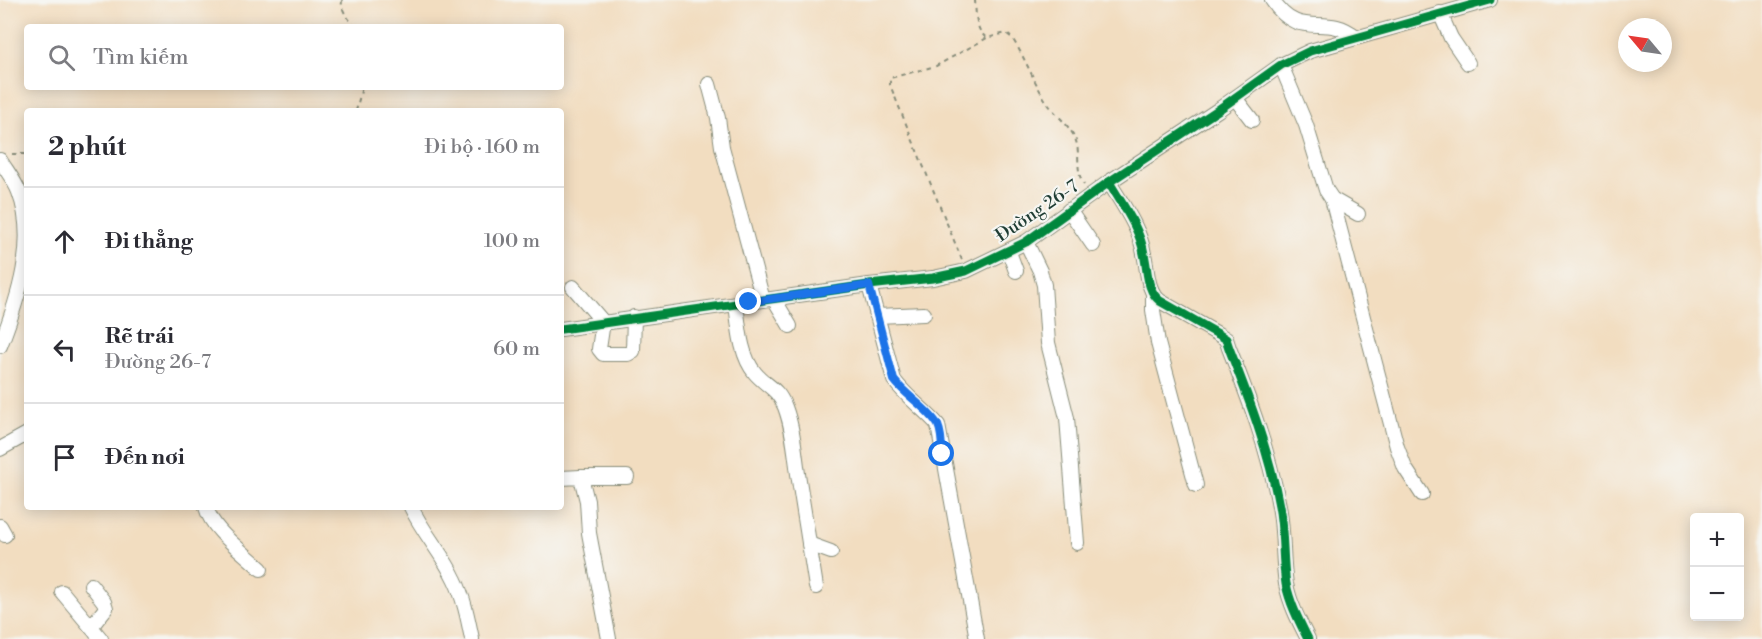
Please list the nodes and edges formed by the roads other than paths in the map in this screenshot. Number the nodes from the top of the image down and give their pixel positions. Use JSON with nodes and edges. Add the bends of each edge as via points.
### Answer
{"nodes":[{"id":1,"x":1272,"y":0,"type":"edge"},
{"id":2,"x":1490,"y":0,"type":"edge"},
{"id":3,"x":1440,"y":13,"type":"junction"},
{"id":4,"x":1356,"y":37,"type":"junction"},
{"id":5,"x":1468,"y":63,"type":"dead end"},
{"id":6,"x":1281,"y":65,"type":"junction"},
{"id":7,"x":710,"y":84,"type":"dead end"},
{"id":8,"x":1235,"y":98,"type":"junction"},
{"id":9,"x":1252,"y":120,"type":"dead end"},
{"id":10,"x":4,"y":157,"type":"edge"},
{"id":11,"x":1109,"y":182,"type":"junction"},
{"id":12,"x":1332,"y":200,"type":"junction"},
{"id":13,"x":1069,"y":210,"type":"junction"},
{"id":14,"x":1358,"y":214,"type":"dead end"},
{"id":15,"x":24,"y":218,"type":"edge"},
{"id":16,"x":1026,"y":242,"type":"junction"},
{"id":17,"x":1093,"y":245,"type":"dead end"},
{"id":18,"x":1009,"y":252,"type":"junction"},
{"id":19,"x":24,"y":266,"type":"edge"},
{"id":20,"x":1017,"y":271,"type":"dead end"},
{"id":21,"x":869,"y":285,"type":"junction"},
{"id":22,"x":573,"y":287,"type":"dead end"},
{"id":23,"x":1153,"y":296,"type":"junction"},
{"id":24,"x":768,"y":299,"type":"junction"},
{"id":25,"x":736,"y":304,"type":"junction"},
{"id":26,"x":924,"y":314,"type":"dead end"},
{"id":27,"x":877,"y":316,"type":"junction"},
{"id":28,"x":634,"y":317,"type":"junction"},
{"id":29,"x":603,"y":322,"type":"junction"},
{"id":30,"x":790,"y":326,"type":"dead end"},
{"id":31,"x":564,"y":328,"type":"edge"},
{"id":32,"x":0,"y":346,"type":"edge"},
{"id":33,"x":24,"y":436,"type":"edge"},
{"id":34,"x":0,"y":449,"type":"edge"},
{"id":35,"x":581,"y":477,"type":"junction"},
{"id":36,"x":627,"y":477,"type":"dead end"},
{"id":37,"x":564,"y":478,"type":"edge"},
{"id":38,"x":1196,"y":485,"type":"dead end"},
{"id":39,"x":1422,"y":494,"type":"dead end"},
{"id":40,"x":207,"y":510,"type":"edge"},
{"id":41,"x":412,"y":510,"type":"edge"},
{"id":42,"x":1077,"y":543,"type":"dead end"},
{"id":43,"x":809,"y":544,"type":"junction"},
{"id":44,"x":831,"y":552,"type":"dead end"},
{"id":45,"x":261,"y":569,"type":"dead end"},
{"id":46,"x":91,"y":585,"type":"dead end"},
{"id":47,"x":816,"y":587,"type":"dead end"},
{"id":48,"x":62,"y":592,"type":"dead end"},
{"id":49,"x":91,"y":627,"type":"junction"},
{"id":50,"x":101,"y":639,"type":"edge"},
{"id":51,"x":472,"y":639,"type":"edge"},
{"id":52,"x":609,"y":639,"type":"edge"},
{"id":53,"x":977,"y":639,"type":"edge"},
{"id":54,"x":1308,"y":639,"type":"edge"}],
"edges":[{"from":1,"to":4,"type":"street","via":[[1293,22],[1338,26]]},
{"from":2,"to":3,"type":"street","name":"Đường 26-7"},
{"from":3,"to":4,"type":"street","name":"Đường 26-7"},
{"from":3,"to":5,"type":"street"},
{"from":4,"to":6,"type":"street","name":"Đường 26-7"},
{"from":6,"to":8,"type":"street","name":"Đường 26-7"},
{"from":6,"to":12,"type":"street"},
{"from":7,"to":24,"type":"street","via":[[722,147]]},
{"from":8,"to":9,"type":"street"},
{"from":8,"to":11,"type":"street","name":"Đường 26-7"},
{"from":10,"to":15,"type":"street","via":[[19,192]]},
{"from":11,"to":13,"type":"street","name":"Đường 26-7"},
{"from":11,"to":23,"type":"street","via":[[1137,231]]},
{"from":12,"to":14,"type":"street"},
{"from":12,"to":39,"type":"street","via":[[1397,447]]},
{"from":13,"to":16,"type":"street","name":"Đường 26-7"},
{"from":13,"to":17,"type":"street"},
{"from":16,"to":18,"type":"street","name":"Đường 26-7"},
{"from":16,"to":42,"type":"street","via":[[1044,285],[1048,343],[1067,418]]},
{"from":18,"to":20,"type":"street"},
{"from":18,"to":21,"type":"street","name":"Đường 26-7","via":[[966,271]]},
{"from":19,"to":32,"type":"street"},
{"from":21,"to":24,"type":"street","name":"Đường 26-7"},
{"from":21,"to":27,"type":"street"},
{"from":22,"to":29,"type":"street"},
{"from":23,"to":38,"type":"street","via":[[1158,343]]},
{"from":23,"to":54,"type":"street","via":[[1226,339],[1272,475],[1282,527],[1286,584]]},
{"from":24,"to":25,"type":"street","name":"Đường 26-7"},
{"from":24,"to":30,"type":"street"},
{"from":25,"to":28,"type":"street","name":"Đường 26-7"},
{"from":25,"to":43,"type":"street","via":[[748,360],[785,407]]},
{"from":26,"to":27,"type":"street"},
{"from":27,"to":53,"type":"street","via":[[894,380],[938,425]]},
{"from":28,"to":29,"type":"street","name":"Đường 26-7"},
{"from":28,"to":29,"type":"street","via":[[633,351],[628,354],[603,354],[598,349]]},
{"from":29,"to":31,"type":"street","name":"Đường 26-7"},
{"from":33,"to":34,"type":"street"},
{"from":35,"to":36,"type":"street"},
{"from":35,"to":37,"type":"street"},
{"from":35,"to":52,"type":"street"},
{"from":40,"to":45,"type":"street","via":[[215,526]]},
{"from":41,"to":51,"type":"street","via":[[454,577]]},
{"from":43,"to":44,"type":"street"},
{"from":43,"to":47,"type":"street"},
{"from":46,"to":49,"type":"street","via":[[106,608]]},
{"from":48,"to":49,"type":"street"},
{"from":49,"to":50,"type":"street"}]}
